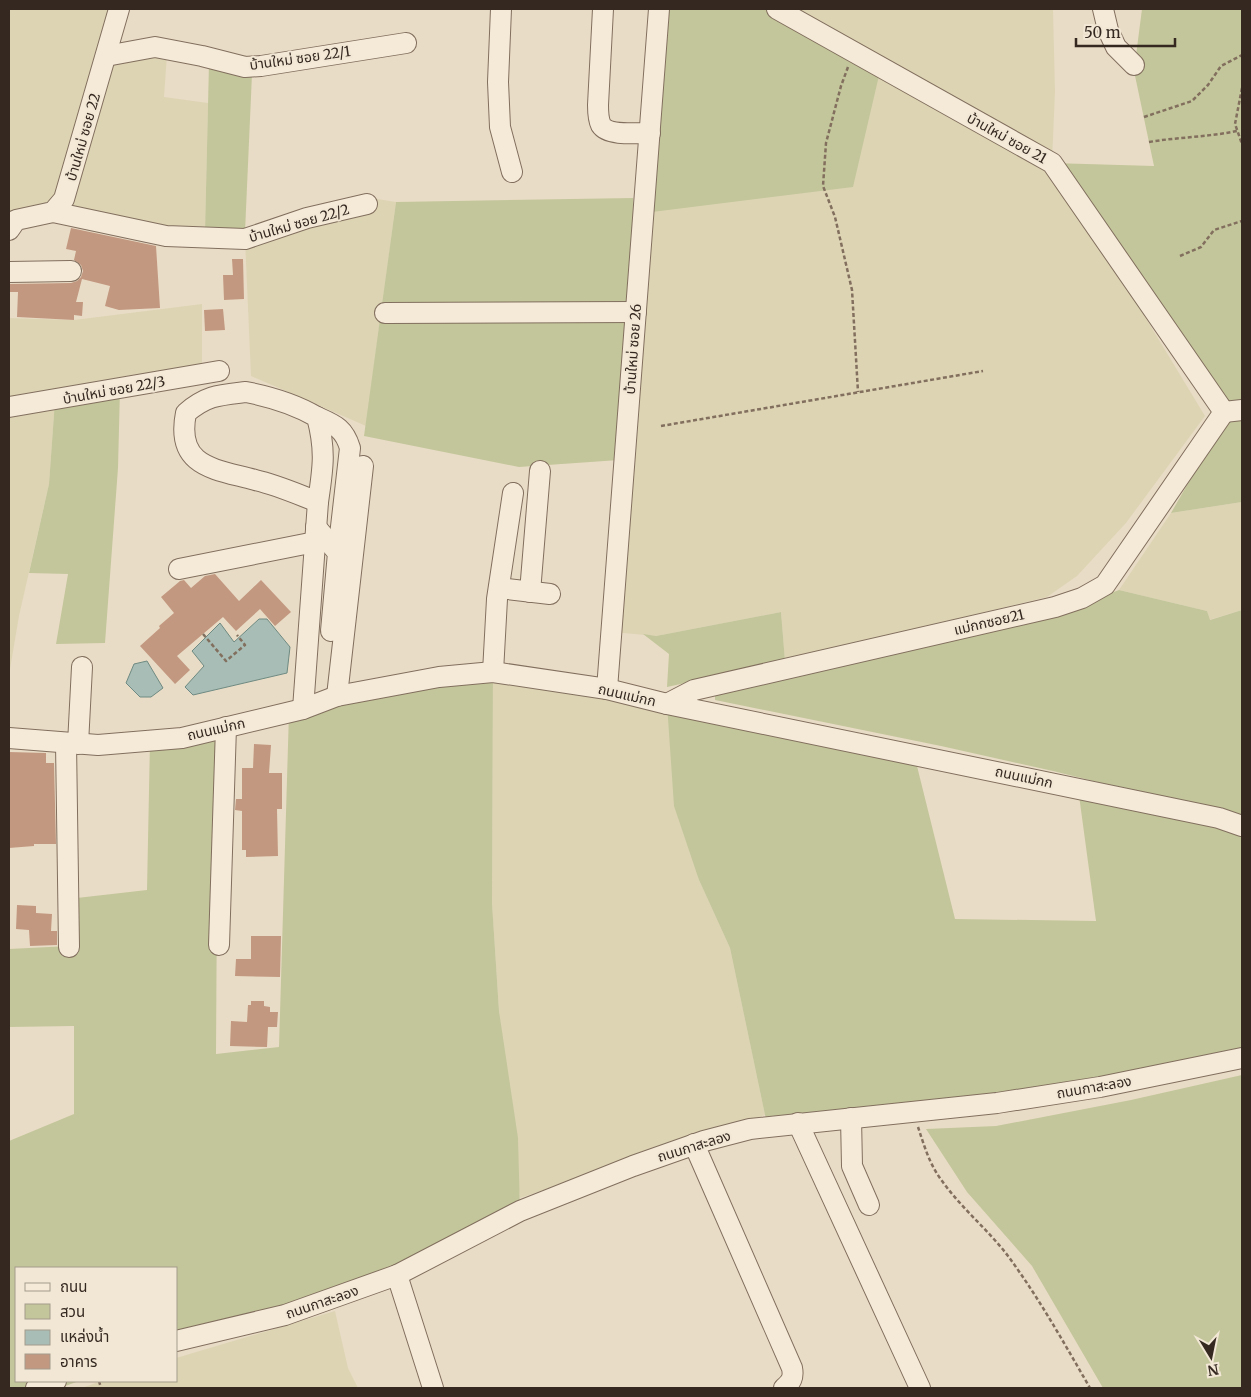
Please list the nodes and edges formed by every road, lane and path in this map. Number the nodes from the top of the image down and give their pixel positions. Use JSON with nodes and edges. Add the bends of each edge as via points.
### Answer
{"nodes":[{"id":1,"x":119,"y":9,"type":"edge"},
{"id":2,"x":501,"y":9,"type":"edge"},
{"id":3,"x":602,"y":9,"type":"edge"},
{"id":4,"x":659,"y":9,"type":"edge"},
{"id":5,"x":776,"y":9,"type":"edge"},
{"id":6,"x":1103,"y":9,"type":"edge"},
{"id":7,"x":406,"y":43,"type":"dead end"},
{"id":8,"x":854,"y":51,"type":"junction"},
{"id":9,"x":1242,"y":55,"type":"edge"},
{"id":10,"x":106,"y":56,"type":"junction"},
{"id":11,"x":1134,"y":65,"type":"dead end"},
{"id":12,"x":1242,"y":88,"type":"edge"},
{"id":13,"x":1144,"y":117,"type":"dead end"},
{"id":14,"x":1237,"y":131,"type":"junction"},
{"id":15,"x":650,"y":134,"type":"junction"},
{"id":16,"x":1149,"y":142,"type":"dead end"},
{"id":17,"x":1242,"y":144,"type":"edge"},
{"id":18,"x":512,"y":172,"type":"dead end"},
{"id":19,"x":367,"y":204,"type":"dead end"},
{"id":20,"x":53,"y":212,"type":"junction"},
{"id":21,"x":1242,"y":221,"type":"edge"},
{"id":22,"x":9,"y":230,"type":"edge"},
{"id":23,"x":1180,"y":256,"type":"dead end"},
{"id":24,"x":9,"y":272,"type":"edge"},
{"id":25,"x":71,"y":272,"type":"dead end"},
{"id":26,"x":636,"y":312,"type":"junction"},
{"id":27,"x":385,"y":313,"type":"dead end"},
{"id":28,"x":219,"y":370,"type":"dead end"},
{"id":29,"x":983,"y":371,"type":"dead end"},
{"id":30,"x":858,"y":392,"type":"junction"},
{"id":31,"x":9,"y":407,"type":"edge"},
{"id":32,"x":1233,"y":411,"type":"edge"},
{"id":33,"x":317,"y":417,"type":"junction"},
{"id":34,"x":661,"y":426,"type":"dead end"},
{"id":35,"x":363,"y":466,"type":"dead end"},
{"id":36,"x":540,"y":471,"type":"dead end"},
{"id":37,"x":513,"y":493,"type":"dead end"},
{"id":38,"x":318,"y":502,"type":"junction"},
{"id":39,"x":316,"y":535,"type":"junction"},
{"id":40,"x":338,"y":552,"type":"junction"},
{"id":41,"x":180,"y":568,"type":"dead end"},
{"id":42,"x":499,"y":588,"type":"junction"},
{"id":43,"x":530,"y":592,"type":"junction"},
{"id":44,"x":550,"y":594,"type":"dead end"},
{"id":45,"x":203,"y":634,"type":"dead end"},
{"id":46,"x":238,"y":636,"type":"dead end"},
{"id":47,"x":82,"y":667,"type":"dead end"},
{"id":48,"x":493,"y":672,"type":"junction"},
{"id":49,"x":607,"y":690,"type":"junction"},
{"id":50,"x":332,"y":698,"type":"junction"},
{"id":51,"x":667,"y":704,"type":"junction"},
{"id":52,"x":303,"y":709,"type":"junction"},
{"id":53,"x":226,"y":727,"type":"junction"},
{"id":54,"x":9,"y":738,"type":"edge"},
{"id":55,"x":72,"y":743,"type":"junction"},
{"id":56,"x":1242,"y":826,"type":"edge"},
{"id":57,"x":219,"y":945,"type":"dead end"},
{"id":58,"x":69,"y":947,"type":"dead end"},
{"id":59,"x":1242,"y":1058,"type":"edge"},
{"id":60,"x":913,"y":1111,"type":"junction"},
{"id":61,"x":851,"y":1118,"type":"junction"},
{"id":62,"x":798,"y":1123,"type":"junction"},
{"id":63,"x":694,"y":1144,"type":"junction"},
{"id":64,"x":868,"y":1205,"type":"dead end"},
{"id":65,"x":397,"y":1275,"type":"junction"},
{"id":66,"x":178,"y":1341,"type":"edge"},
{"id":67,"x":53,"y":1382,"type":"edge"},
{"id":68,"x":36,"y":1388,"type":"edge"},
{"id":69,"x":432,"y":1388,"type":"edge"},
{"id":70,"x":784,"y":1388,"type":"edge"},
{"id":71,"x":920,"y":1388,"type":"edge"},
{"id":72,"x":1090,"y":1388,"type":"edge"}],
"edges":[{"from":1,"to":10,"type":"street","name":"บ้านใหม่ ซอย 22"},
{"from":2,"to":18,"type":"street","via":[[500,127]]},
{"from":3,"to":15,"type":"street","via":[[598,105],[602,126],[613,132]]},
{"from":4,"to":15,"type":"street","name":"บ้านใหม่ ซอย 26"},
{"from":5,"to":8,"type":"street","name":"บ้านใหม่ ซอย 21"},
{"from":6,"to":11,"type":"street","via":[[1116,47]]},
{"from":7,"to":10,"type":"street","name":"บ้านใหม่ ซอย 22/1","via":[[261,66],[245,66],[155,47]]},
{"from":8,"to":30,"type":"path","via":[[826,144],[823,186],[852,290]]},
{"from":8,"to":32,"type":"street","name":"บ้านใหม่ ซอย 21","via":[[1052,163]]},
{"from":9,"to":13,"type":"path","via":[[1221,66],[1192,101]]},
{"from":10,"to":20,"type":"street","name":"บ้านใหม่ ซอย 22","via":[[64,199]]},
{"from":12,"to":14,"type":"path","via":[[1235,124]]},
{"from":14,"to":16,"type":"path"},
{"from":14,"to":17,"type":"path"},
{"from":15,"to":26,"type":"street","name":"บ้านใหม่ ซอย 26"},
{"from":19,"to":20,"type":"street","name":"บ้านใหม่ ซอย 22/2","via":[[307,218],[245,239],[166,236]]},
{"from":20,"to":22,"type":"street","via":[[16,220]]},
{"from":21,"to":23,"type":"path","via":[[1214,230],[1201,247]]},
{"from":24,"to":25,"type":"street"},
{"from":26,"to":27,"type":"street"},
{"from":26,"to":49,"type":"street","name":"บ้านใหม่ ซอย 26"},
{"from":28,"to":31,"type":"street","name":"บ้านใหม่ ซอย 22/3"},
{"from":29,"to":30,"type":"path"},
{"from":30,"to":34,"type":"path"},
{"from":32,"to":51,"type":"street","name":"แม่กกซอย21","via":[[1105,585],[1082,598],[694,690]]},
{"from":33,"to":38,"type":"street","via":[[324,457]]},
{"from":33,"to":38,"type":"street","via":[[271,397],[246,392],[204,399],[186,413],[184,437],[199,463]]},
{"from":33,"to":40,"type":"street","via":[[338,427],[350,448]]},
{"from":35,"to":50,"type":"street"},
{"from":36,"to":43,"type":"street"},
{"from":37,"to":42,"type":"street"},
{"from":38,"to":39,"type":"street"},
{"from":39,"to":40,"type":"street"},
{"from":39,"to":41,"type":"street"},
{"from":39,"to":52,"type":"street"},
{"from":40,"to":50,"type":"street"},
{"from":42,"to":43,"type":"street"},
{"from":42,"to":48,"type":"street"},
{"from":43,"to":44,"type":"street"},
{"from":45,"to":46,"type":"path","via":[[226,661],[245,645]]},
{"from":47,"to":55,"type":"street"},
{"from":48,"to":49,"type":"street","name":"ถนนแม่กก"},
{"from":48,"to":50,"type":"street","name":"ถนนแม่กก","via":[[439,677]]},
{"from":49,"to":51,"type":"street","name":"ถนนแม่กก"},
{"from":50,"to":52,"type":"street","name":"ถนนแม่กก"},
{"from":51,"to":56,"type":"street","name":"ถนนแม่กก","via":[[1220,818]]},
{"from":52,"to":53,"type":"street","name":"ถนนแม่กก"},
{"from":53,"to":55,"type":"street","name":"ถนนแม่กก","via":[[182,738],[98,745]]},
{"from":53,"to":57,"type":"street"},
{"from":54,"to":55,"type":"street","name":"ถนนแม่กก"},
{"from":55,"to":58,"type":"street"},
{"from":59,"to":60,"type":"street","name":"ถนนกาสะลอง","via":[[1100,1087],[997,1103]]},
{"from":60,"to":61,"type":"street","name":"ถนนกาสะลอง"},
{"from":60,"to":72,"type":"path","via":[[936,1172],[1012,1262],[1044,1307]]},
{"from":61,"to":62,"type":"street","name":"ถนนกาสะลอง"},
{"from":61,"to":64,"type":"street","via":[[852,1166]]},
{"from":62,"to":63,"type":"street","name":"ถนนกาสะลอง","via":[[750,1129]]},
{"from":62,"to":71,"type":"street"},
{"from":63,"to":65,"type":"street","name":"ถนนกาสะลอง","via":[[520,1211]]},
{"from":63,"to":70,"type":"street","via":[[792,1368],[793,1378]]},
{"from":65,"to":66,"type":"street","name":"ถนนกาสะลอง","via":[[285,1315]]},
{"from":65,"to":69,"type":"street"},
{"from":67,"to":68,"type":"street"}]}
